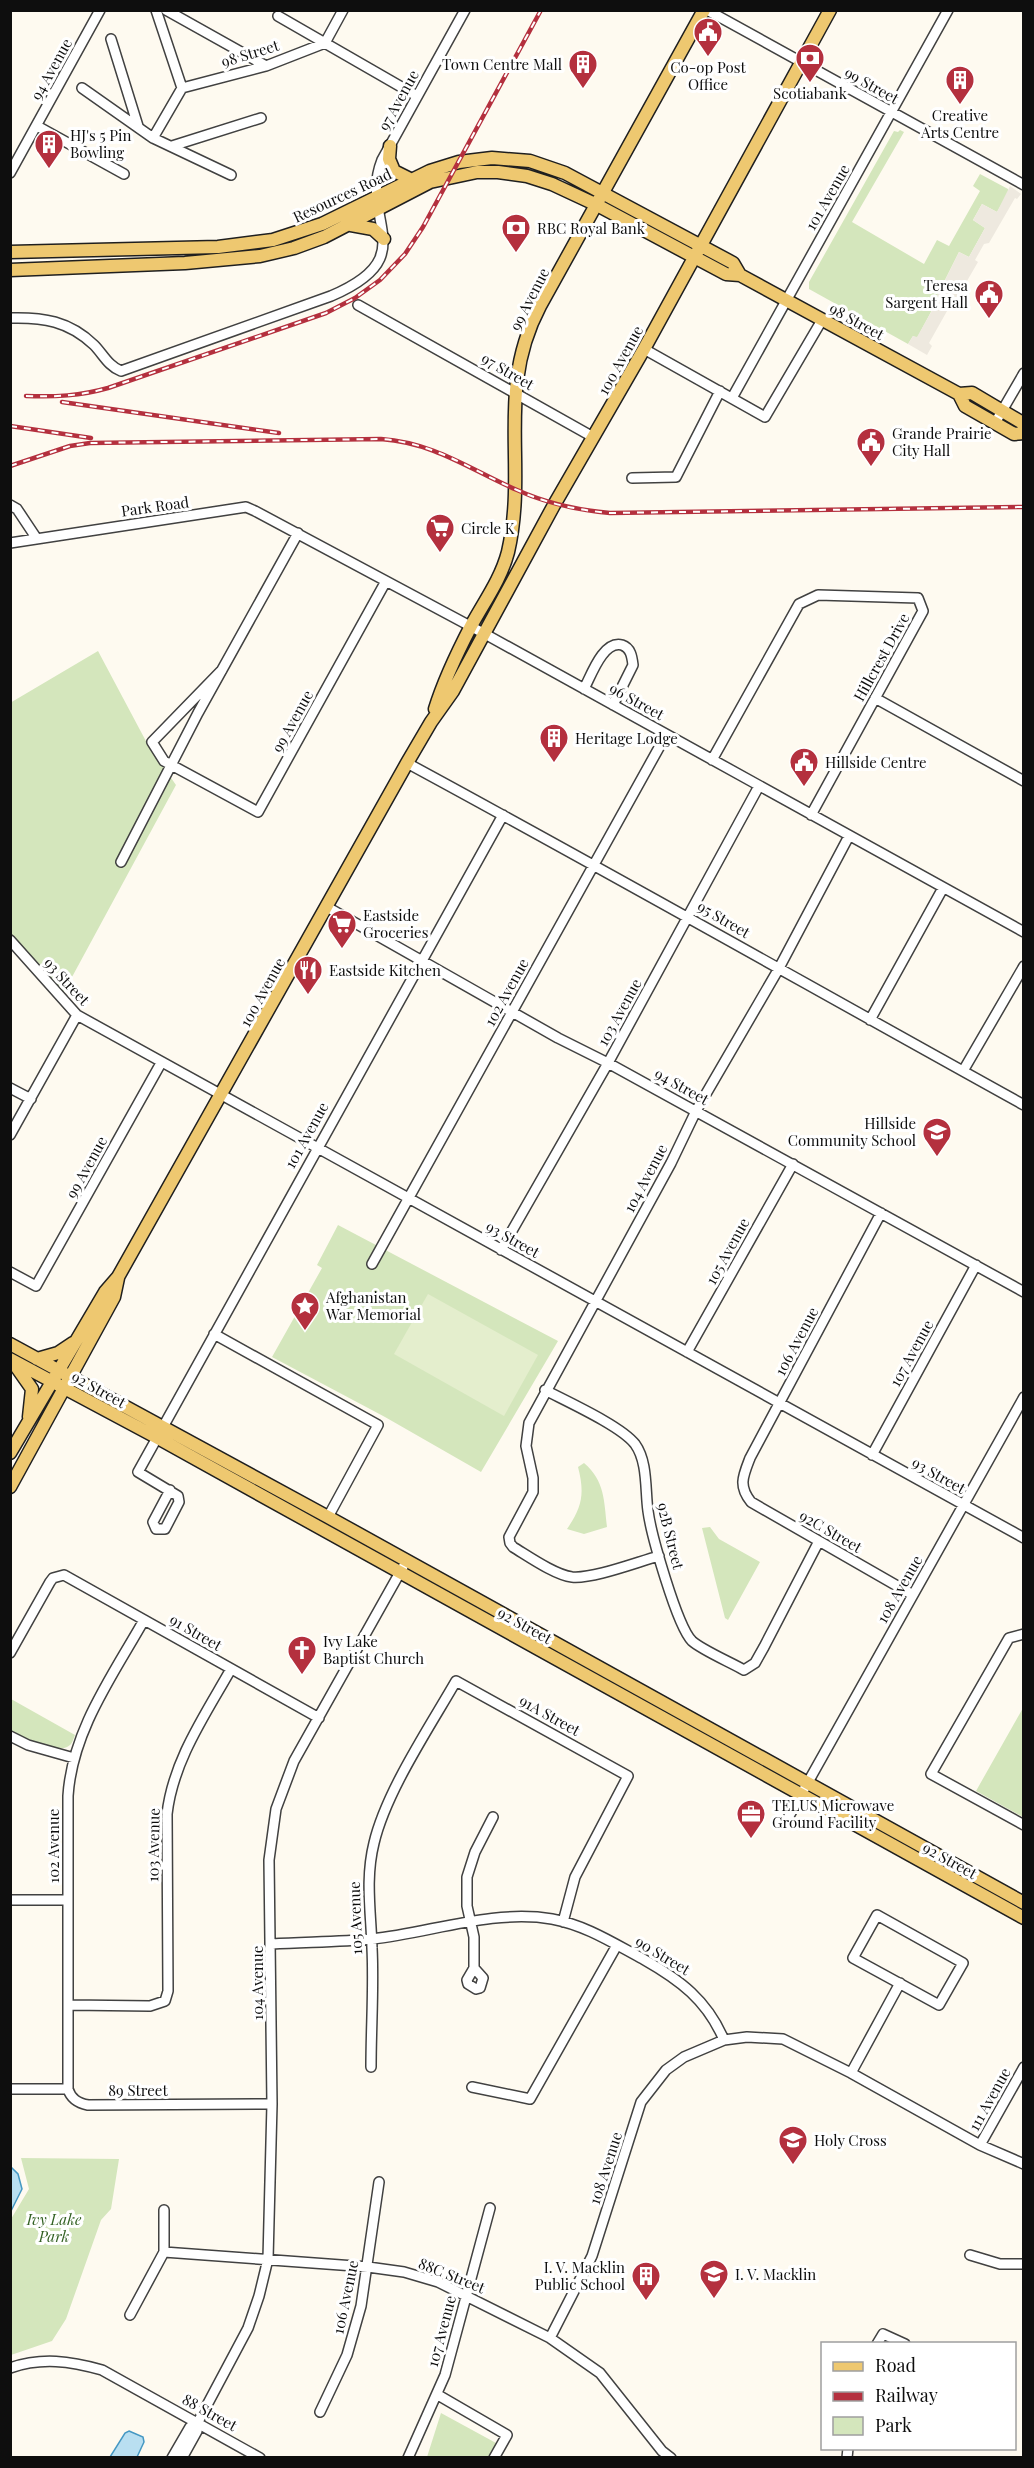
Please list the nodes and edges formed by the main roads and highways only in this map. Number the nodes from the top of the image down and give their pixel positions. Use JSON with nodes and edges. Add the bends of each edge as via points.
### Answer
{"nodes":[{"id":1,"x":706,"y":10,"type":"edge"},
{"id":2,"x":830,"y":10,"type":"edge"},
{"id":3,"x":390,"y":146,"type":"road end"},
{"id":4,"x":410,"y":179,"type":"junction"},
{"id":5,"x":603,"y":193,"type":"junction"},
{"id":6,"x":597,"y":205,"type":"junction"},
{"id":7,"x":349,"y":225,"type":"junction"},
{"id":8,"x":384,"y":239,"type":"road end"},
{"id":9,"x":699,"y":244,"type":"junction"},
{"id":10,"x":10,"y":252,"type":"edge"},
{"id":11,"x":693,"y":257,"type":"junction"},
{"id":12,"x":10,"y":270,"type":"edge"},
{"id":13,"x":740,"y":275,"type":"junction"},
{"id":14,"x":959,"y":394,"type":"junction"},
{"id":15,"x":1023,"y":426,"type":"edge"},
{"id":16,"x":1023,"y":433,"type":"edge"},
{"id":17,"x":471,"y":627,"type":"joint"},
{"id":18,"x":430,"y":722,"type":"junction"},
{"id":19,"x":118,"y":1277,"type":"junction"},
{"id":20,"x":78,"y":1338,"type":"junction"},
{"id":21,"x":10,"y":1344,"type":"edge"},
{"id":22,"x":11,"y":1359,"type":"edge"},
{"id":23,"x":37,"y":1359,"type":"junction"},
{"id":24,"x":62,"y":1379,"type":"junction"},
{"id":25,"x":29,"y":1421,"type":"junction"},
{"id":26,"x":159,"y":1432,"type":"junction"},
{"id":27,"x":10,"y":1453,"type":"edge"},
{"id":28,"x":10,"y":1487,"type":"edge"},
{"id":29,"x":403,"y":1567,"type":"junction"},
{"id":30,"x":1023,"y":1903,"type":"edge"},
{"id":31,"x":1023,"y":1917,"type":"edge"}],
"edges":[{"from":1,"to":5,"type":"main road","name":"99 Avenue"},
{"from":2,"to":9,"type":"main road","name":"100 Avenue"},
{"from":3,"to":4,"type":"main road","via":[[389,159],[394,171]]},
{"from":4,"to":5,"type":"main road","name":"Resources Road","via":[[459,162],[505,158],[545,166]]},
{"from":4,"to":10,"type":"main road","name":"Resources Road","via":[[314,227],[254,243]]},
{"from":5,"to":6,"type":"main road","name":"99 Avenue"},
{"from":5,"to":9,"type":"main road","name":"98 Street"},
{"from":6,"to":7,"type":"main road","name":"Resources Road","via":[[527,176],[477,172],[430,182]]},
{"from":6,"to":11,"type":"main road","name":"98 Street"},
{"from":6,"to":17,"type":"main road","name":"99 Avenue","via":[[533,320],[519,360],[514,391],[516,490],[512,534],[498,579]]},
{"from":7,"to":8,"type":"main road","via":[[373,229]]},
{"from":7,"to":12,"type":"main road","name":"Resources Road","via":[[294,248],[245,258]]},
{"from":9,"to":11,"type":"main road","name":"100 Avenue"},
{"from":9,"to":13,"type":"main road","name":"98 Street","via":[[733,263]]},
{"from":11,"to":13,"type":"main road","name":"98 Street","via":[[726,274]]},
{"from":11,"to":18,"type":"main road","name":"100 Avenue","via":[[453,692]]},
{"from":13,"to":14,"type":"main road","name":"98 Street"},
{"from":14,"to":15,"type":"main road","name":"98 Street","via":[[972,393]]},
{"from":14,"to":16,"type":"main road","name":"98 Street","via":[[965,406],[1014,434]]},
{"from":17,"to":18,"type":"main road","name":"100 Avenue","via":[[444,681]]},
{"from":18,"to":19,"type":"main road","name":"100 Avenue"},
{"from":19,"to":20,"type":"main road","name":"100 Avenue"},
{"from":19,"to":24,"type":"main road","name":"100 Avenue","via":[[114,1297]]},
{"from":20,"to":23,"type":"main road","via":[[58,1353]]},
{"from":20,"to":24,"type":"main road","name":"100 Avenue"},
{"from":21,"to":23,"type":"main road","name":"92 Street"},
{"from":22,"to":24,"type":"main road","name":"92 Street"},
{"from":22,"to":25,"type":"main road","via":[[32,1389]]},
{"from":23,"to":24,"type":"main road","name":"92 Street"},
{"from":24,"to":25,"type":"main road","name":"100 Avenue"},
{"from":24,"to":26,"type":"main road","name":"92 Street"},
{"from":24,"to":28,"type":"main road","name":"100 Avenue"},
{"from":25,"to":27,"type":"main road","name":"100 Avenue"},
{"from":26,"to":29,"type":"main road","name":"92 Street"},
{"from":26,"to":29,"type":"main road","name":"92 Street","via":[[328,1517]]},
{"from":29,"to":30,"type":"main road","name":"92 Street"},
{"from":29,"to":31,"type":"main road","name":"92 Street","via":[[800,1795]]}]}
